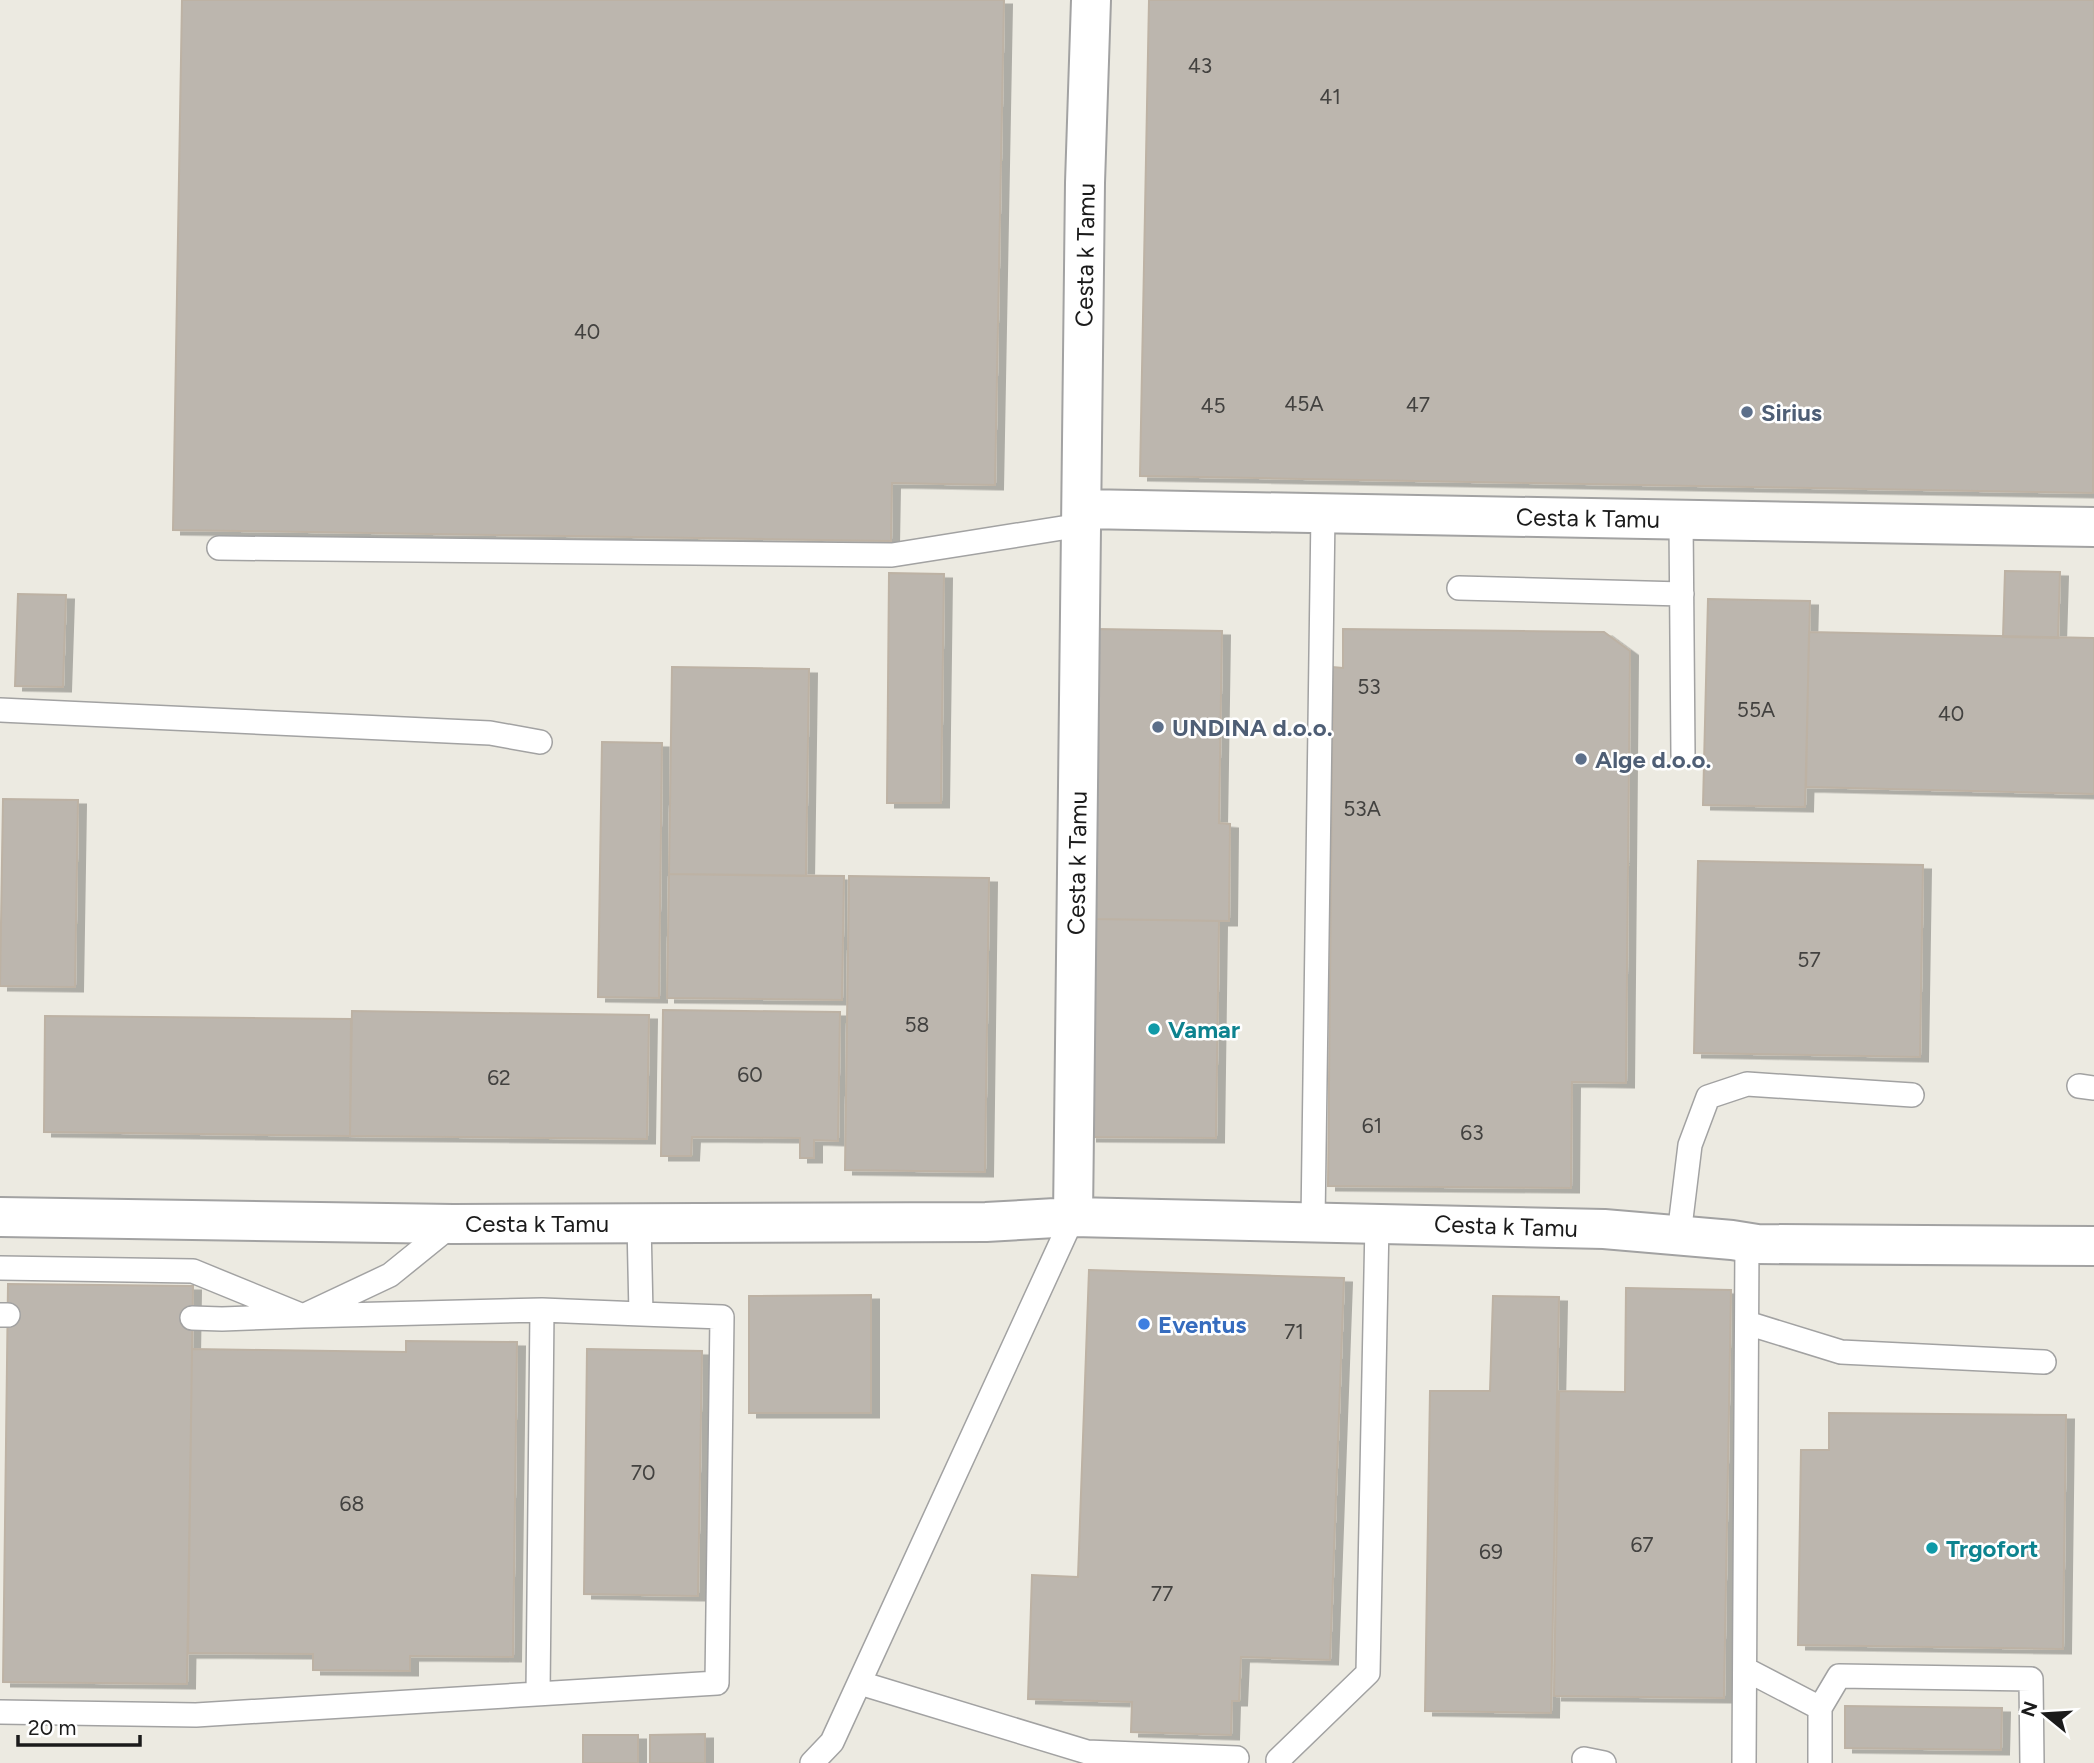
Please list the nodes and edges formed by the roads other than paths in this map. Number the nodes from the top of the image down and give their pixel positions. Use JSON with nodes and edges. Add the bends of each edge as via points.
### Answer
{"nodes":[{"id":1,"x":1091,"y":0,"type":"edge"},
{"id":2,"x":1323,"y":513,"type":"junction"},
{"id":3,"x":1081,"y":517,"type":"junction"},
{"id":4,"x":1682,"y":520,"type":"junction"},
{"id":5,"x":2094,"y":527,"type":"edge"},
{"id":6,"x":219,"y":548,"type":"dead end"},
{"id":7,"x":1459,"y":588,"type":"dead end"},
{"id":8,"x":1682,"y":594,"type":"junction"},
{"id":9,"x":0,"y":710,"type":"edge"},
{"id":10,"x":540,"y":742,"type":"dead end"},
{"id":11,"x":1683,"y":755,"type":"dead end"},
{"id":12,"x":1912,"y":1095,"type":"dead end"},
{"id":13,"x":0,"y":1217,"type":"edge"},
{"id":14,"x":1073,"y":1217,"type":"junction"},
{"id":15,"x":1313,"y":1222,"type":"junction"},
{"id":16,"x":639,"y":1223,"type":"junction"},
{"id":17,"x":1377,"y":1223,"type":"junction"},
{"id":18,"x":453,"y":1224,"type":"junction"},
{"id":19,"x":1679,"y":1235,"type":"junction"},
{"id":20,"x":1748,"y":1243,"type":"junction"},
{"id":21,"x":2094,"y":1246,"type":"edge"},
{"id":22,"x":0,"y":1268,"type":"edge"},
{"id":23,"x":542,"y":1310,"type":"junction"},
{"id":24,"x":641,"y":1314,"type":"junction"},
{"id":25,"x":303,"y":1316,"type":"junction"},
{"id":26,"x":192,"y":1318,"type":"dead end"},
{"id":27,"x":1747,"y":1323,"type":"junction"},
{"id":28,"x":2044,"y":1362,"type":"dead end"},
{"id":29,"x":1745,"y":1669,"type":"junction"},
{"id":30,"x":860,"y":1683,"type":"junction"},
{"id":31,"x":538,"y":1694,"type":"junction"},
{"id":32,"x":1820,"y":1708,"type":"junction"},
{"id":33,"x":0,"y":1712,"type":"edge"},
{"id":34,"x":1237,"y":1758,"type":"dead end"},
{"id":35,"x":1278,"y":1760,"type":"dead end"},
{"id":36,"x":812,"y":1763,"type":"edge"},
{"id":37,"x":1744,"y":1763,"type":"edge"},
{"id":38,"x":1820,"y":1763,"type":"edge"},
{"id":39,"x":2032,"y":1763,"type":"edge"}],
"edges":[{"from":1,"to":3,"type":"street","name":"Cesta k Tamu"},
{"from":2,"to":3,"type":"street","name":"Cesta k Tamu"},
{"from":2,"to":4,"type":"street","name":"Cesta k Tamu"},
{"from":2,"to":15,"type":"lane"},
{"from":3,"to":6,"type":"lane","via":[[892,555]]},
{"from":3,"to":14,"type":"street","name":"Cesta k Tamu"},
{"from":4,"to":5,"type":"street","name":"Cesta k Tamu"},
{"from":4,"to":8,"type":"lane"},
{"from":7,"to":8,"type":"lane"},
{"from":8,"to":11,"type":"lane"},
{"from":9,"to":10,"type":"lane","via":[[490,733]]},
{"from":12,"to":19,"type":"lane","via":[[1747,1084],[1708,1097],[1690,1145]]},
{"from":13,"to":18,"type":"street","name":"Cesta k Tamu"},
{"from":14,"to":15,"type":"street","name":"Cesta k Tamu"},
{"from":14,"to":16,"type":"street","name":"Cesta k Tamu","via":[[986,1222]]},
{"from":14,"to":30,"type":"lane","name":"Cesta k Tamu"},
{"from":15,"to":17,"type":"street","name":"Cesta k Tamu"},
{"from":16,"to":18,"type":"street","name":"Cesta k Tamu"},
{"from":16,"to":24,"type":"lane"},
{"from":17,"to":19,"type":"street","name":"Cesta k Tamu"},
{"from":17,"to":35,"type":"lane","via":[[1368,1673]]},
{"from":18,"to":25,"type":"lane","via":[[390,1275]]},
{"from":19,"to":20,"type":"street","name":"Cesta k Tamu"},
{"from":20,"to":21,"type":"street","name":"Cesta k Tamu"},
{"from":20,"to":27,"type":"lane"},
{"from":22,"to":25,"type":"lane","via":[[193,1271]]},
{"from":23,"to":24,"type":"lane"},
{"from":23,"to":25,"type":"lane"},
{"from":23,"to":31,"type":"lane"},
{"from":24,"to":31,"type":"lane","via":[[722,1317],[717,1683]]},
{"from":25,"to":26,"type":"lane"},
{"from":27,"to":28,"type":"lane","via":[[1841,1352]]},
{"from":27,"to":29,"type":"lane"},
{"from":29,"to":32,"type":"lane"},
{"from":29,"to":37,"type":"lane"},
{"from":30,"to":34,"type":"lane","via":[[1087,1752]]},
{"from":30,"to":36,"type":"lane","name":"Cesta k Tamu","via":[[832,1742]]},
{"from":31,"to":33,"type":"lane","via":[[196,1715]]},
{"from":32,"to":38,"type":"lane"},
{"from":32,"to":39,"type":"lane","via":[[1839,1676],[2031,1678]]}]}
